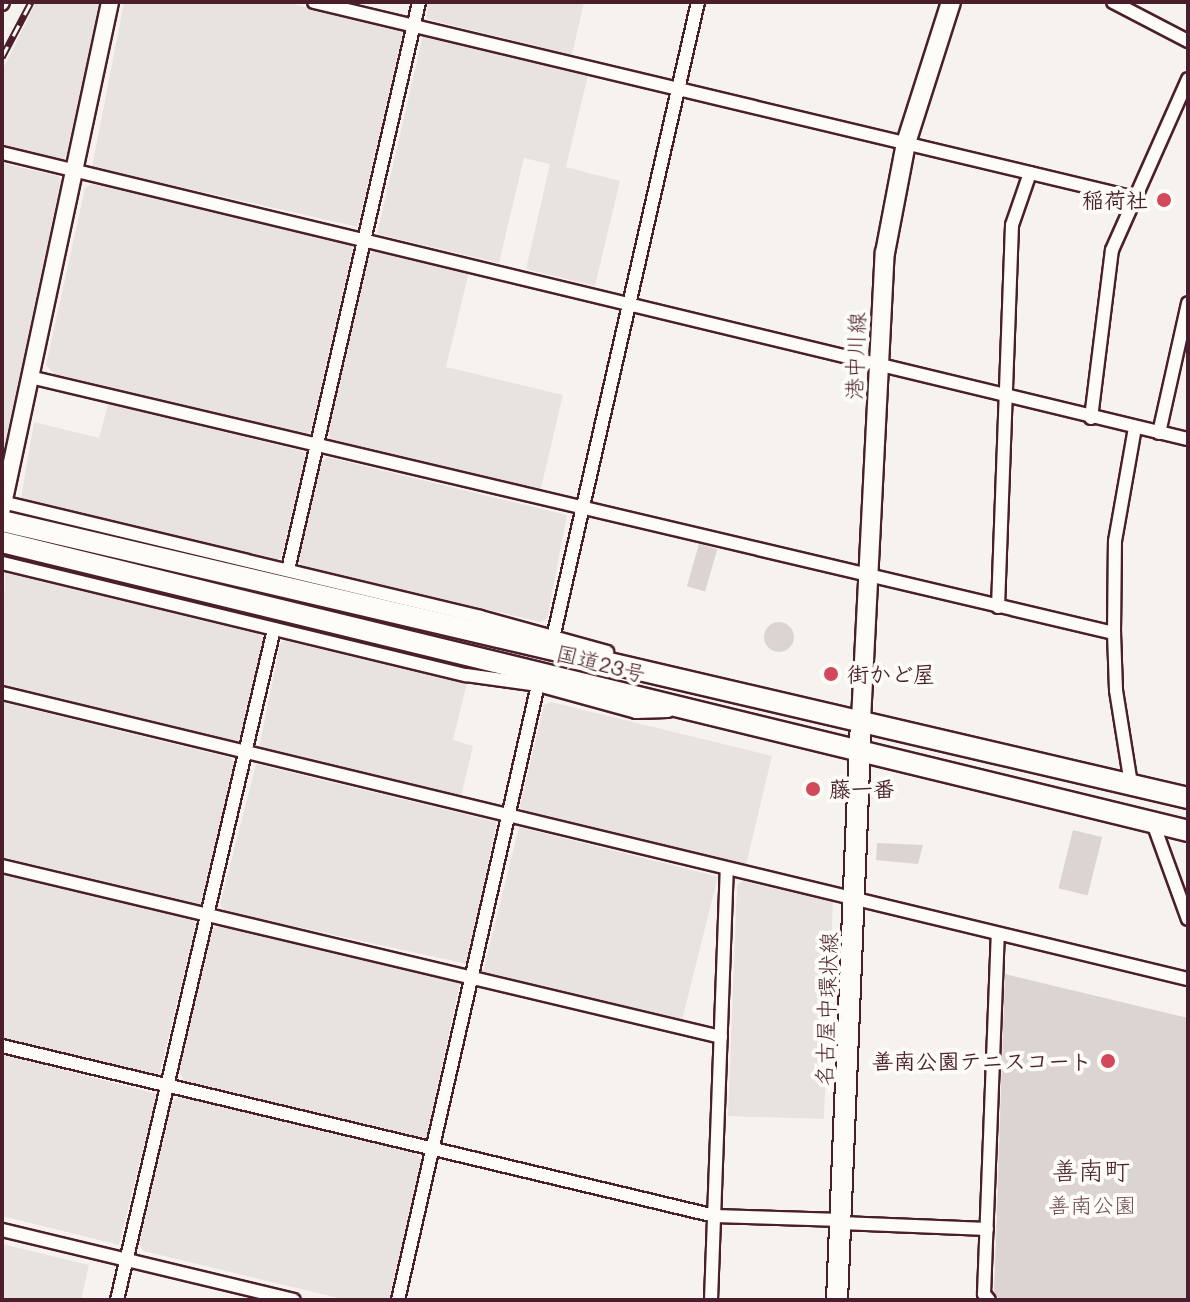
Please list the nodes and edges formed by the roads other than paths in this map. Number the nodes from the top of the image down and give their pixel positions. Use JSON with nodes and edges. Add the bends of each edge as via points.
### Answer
{"nodes":[{"id":1,"x":110,"y":2,"type":"edge"},
{"id":2,"x":314,"y":2,"type":"edge"},
{"id":3,"x":419,"y":2,"type":"edge"},
{"id":4,"x":698,"y":2,"type":"edge"},
{"id":5,"x":951,"y":2,"type":"edge"},
{"id":6,"x":1113,"y":2,"type":"edge"},
{"id":7,"x":414,"y":26,"type":"junction"},
{"id":8,"x":1188,"y":41,"type":"edge"},
{"id":9,"x":1188,"y":79,"type":"edge"},
{"id":10,"x":679,"y":89,"type":"junction"},
{"id":11,"x":906,"y":143,"type":"junction"},
{"id":12,"x":2,"y":153,"type":"edge"},
{"id":13,"x":74,"y":170,"type":"junction"},
{"id":14,"x":1030,"y":173,"type":"junction"},
{"id":15,"x":1135,"y":198,"type":"junction"},
{"id":16,"x":364,"y":240,"type":"junction"},
{"id":17,"x":629,"y":303,"type":"junction"},
{"id":18,"x":1188,"y":303,"type":"edge"},
{"id":19,"x":1184,"y":336,"type":"edge"},
{"id":20,"x":878,"y":366,"type":"junction"},
{"id":21,"x":30,"y":377,"type":"junction"},
{"id":22,"x":1006,"y":396,"type":"junction"},
{"id":23,"x":1091,"y":418,"type":"junction"},
{"id":24,"x":1135,"y":428,"type":"junction"},
{"id":25,"x":1159,"y":433,"type":"junction"},
{"id":26,"x":1188,"y":439,"type":"edge"},
{"id":27,"x":317,"y":446,"type":"junction"},
{"id":28,"x":2,"y":509,"type":"edge"},
{"id":29,"x":582,"y":509,"type":"junction"},
{"id":30,"x":2,"y":542,"type":"edge"},
{"id":31,"x":2,"y":563,"type":"edge"},
{"id":32,"x":288,"y":570,"type":"junction"},
{"id":33,"x":869,"y":578,"type":"junction"},
{"id":34,"x":998,"y":607,"type":"junction"},
{"id":35,"x":274,"y":629,"type":"junction"},
{"id":36,"x":1114,"y":633,"type":"junction"},
{"id":37,"x":553,"y":638,"type":"junction"},
{"id":38,"x":538,"y":685,"type":"junction"},
{"id":39,"x":700,"y":685,"type":"junction"},
{"id":40,"x":2,"y":693,"type":"edge"},
{"id":41,"x":691,"y":711,"type":"junction"},
{"id":42,"x":861,"y":720,"type":"junction"},
{"id":43,"x":860,"y":753,"type":"junction"},
{"id":44,"x":245,"y":754,"type":"junction"},
{"id":45,"x":1131,"y":784,"type":"junction"},
{"id":46,"x":1188,"y":798,"type":"edge"},
{"id":47,"x":508,"y":816,"type":"junction"},
{"id":48,"x":1153,"y":823,"type":"junction"},
{"id":49,"x":1188,"y":831,"type":"edge"},
{"id":50,"x":2,"y":866,"type":"edge"},
{"id":51,"x":727,"y":869,"type":"junction"},
{"id":52,"x":854,"y":898,"type":"junction"},
{"id":53,"x":208,"y":915,"type":"junction"},
{"id":54,"x":1188,"y":919,"type":"edge"},
{"id":55,"x":998,"y":934,"type":"junction"},
{"id":56,"x":471,"y":977,"type":"junction"},
{"id":57,"x":1188,"y":979,"type":"edge"},
{"id":58,"x":721,"y":1037,"type":"junction"},
{"id":59,"x":2,"y":1046,"type":"edge"},
{"id":60,"x":168,"y":1086,"type":"junction"},
{"id":61,"x":431,"y":1149,"type":"junction"},
{"id":62,"x":715,"y":1216,"type":"junction"},
{"id":63,"x":841,"y":1222,"type":"junction"},
{"id":64,"x":987,"y":1229,"type":"junction"},
{"id":65,"x":2,"y":1230,"type":"edge"},
{"id":66,"x":126,"y":1260,"type":"junction"},
{"id":67,"x":983,"y":1298,"type":"edge"},
{"id":68,"x":117,"y":1300,"type":"edge"},
{"id":69,"x":294,"y":1300,"type":"edge"},
{"id":70,"x":398,"y":1300,"type":"edge"},
{"id":71,"x":711,"y":1300,"type":"edge"},
{"id":72,"x":837,"y":1300,"type":"edge"}],
"edges":[{"from":1,"to":13,"type":"street"},
{"from":2,"to":7,"type":"street"},
{"from":3,"to":7,"type":"street"},
{"from":4,"to":10,"type":"street"},
{"from":5,"to":11,"type":"main road","name":"港中川線"},
{"from":6,"to":8,"type":"street"},
{"from":7,"to":10,"type":"street"},
{"from":7,"to":16,"type":"street"},
{"from":9,"to":15,"type":"street"},
{"from":10,"to":11,"type":"street"},
{"from":10,"to":17,"type":"street"},
{"from":11,"to":14,"type":"street"},
{"from":11,"to":20,"type":"main road","name":"港中川線","via":[[885,253]]},
{"from":12,"to":13,"type":"street"},
{"from":13,"to":16,"type":"street"},
{"from":13,"to":21,"type":"street"},
{"from":14,"to":15,"type":"street"},
{"from":14,"to":22,"type":"street","via":[[1012,225]]},
{"from":15,"to":23,"type":"street","via":[[1112,250]]},
{"from":16,"to":17,"type":"street"},
{"from":16,"to":27,"type":"street"},
{"from":17,"to":20,"type":"street"},
{"from":17,"to":29,"type":"street"},
{"from":18,"to":19,"type":"street"},
{"from":19,"to":25,"type":"street"},
{"from":20,"to":22,"type":"street"},
{"from":20,"to":33,"type":"main road","name":"港中川線"},
{"from":21,"to":27,"type":"street"},
{"from":21,"to":28,"type":"street"},
{"from":22,"to":23,"type":"street"},
{"from":22,"to":34,"type":"street"},
{"from":23,"to":24,"type":"street"},
{"from":24,"to":25,"type":"street"},
{"from":24,"to":36,"type":"street","via":[[1115,541]]},
{"from":25,"to":26,"type":"street"},
{"from":27,"to":29,"type":"street"},
{"from":27,"to":32,"type":"street"},
{"from":28,"to":32,"type":"street"},
{"from":28,"to":39,"type":"main road","name":"国道23号","via":[[467,631]]},
{"from":29,"to":33,"type":"street"},
{"from":29,"to":37,"type":"street"},
{"from":30,"to":41,"type":"main road","name":"国道23号"},
{"from":31,"to":35,"type":"street"},
{"from":32,"to":37,"type":"street"},
{"from":33,"to":34,"type":"street"},
{"from":33,"to":42,"type":"main road","name":"港中川線"},
{"from":34,"to":36,"type":"street"},
{"from":35,"to":38,"type":"street","via":[[466,675]]},
{"from":35,"to":44,"type":"street"},
{"from":36,"to":45,"type":"street","via":[[1116,690]]},
{"from":37,"to":39,"type":"street","via":[[655,665]]},
{"from":38,"to":41,"type":"street","via":[[636,712]]},
{"from":38,"to":47,"type":"street"},
{"from":39,"to":42,"type":"main road","name":"国道23号"},
{"from":40,"to":44,"type":"street"},
{"from":41,"to":43,"type":"main road","name":"国道23号"},
{"from":42,"to":43,"type":"main road","name":"名古屋中環状線"},
{"from":42,"to":45,"type":"main road","name":"国道23号"},
{"from":43,"to":48,"type":"main road","name":"国道23号"},
{"from":43,"to":52,"type":"main road","name":"名古屋中環状線"},
{"from":44,"to":47,"type":"street"},
{"from":44,"to":53,"type":"street"},
{"from":45,"to":46,"type":"main road","name":"国道23号"},
{"from":47,"to":51,"type":"street"},
{"from":47,"to":56,"type":"street"},
{"from":48,"to":49,"type":"main road","name":"国道23号"},
{"from":48,"to":54,"type":"street"},
{"from":50,"to":53,"type":"street"},
{"from":51,"to":52,"type":"street"},
{"from":51,"to":58,"type":"street"},
{"from":52,"to":55,"type":"street"},
{"from":52,"to":63,"type":"main road","name":"名古屋中環状線"},
{"from":53,"to":56,"type":"street"},
{"from":53,"to":60,"type":"street"},
{"from":55,"to":57,"type":"street"},
{"from":55,"to":64,"type":"street"},
{"from":56,"to":58,"type":"street"},
{"from":56,"to":61,"type":"street"},
{"from":58,"to":62,"type":"street"},
{"from":59,"to":60,"type":"street"},
{"from":60,"to":61,"type":"street"},
{"from":60,"to":66,"type":"street"},
{"from":61,"to":62,"type":"street"},
{"from":61,"to":70,"type":"street"},
{"from":62,"to":63,"type":"street"},
{"from":62,"to":71,"type":"street"},
{"from":63,"to":64,"type":"street"},
{"from":63,"to":72,"type":"main road","name":"名古屋中環状線"},
{"from":64,"to":67,"type":"street"},
{"from":65,"to":66,"type":"street"},
{"from":66,"to":68,"type":"street"},
{"from":66,"to":69,"type":"street"}]}
